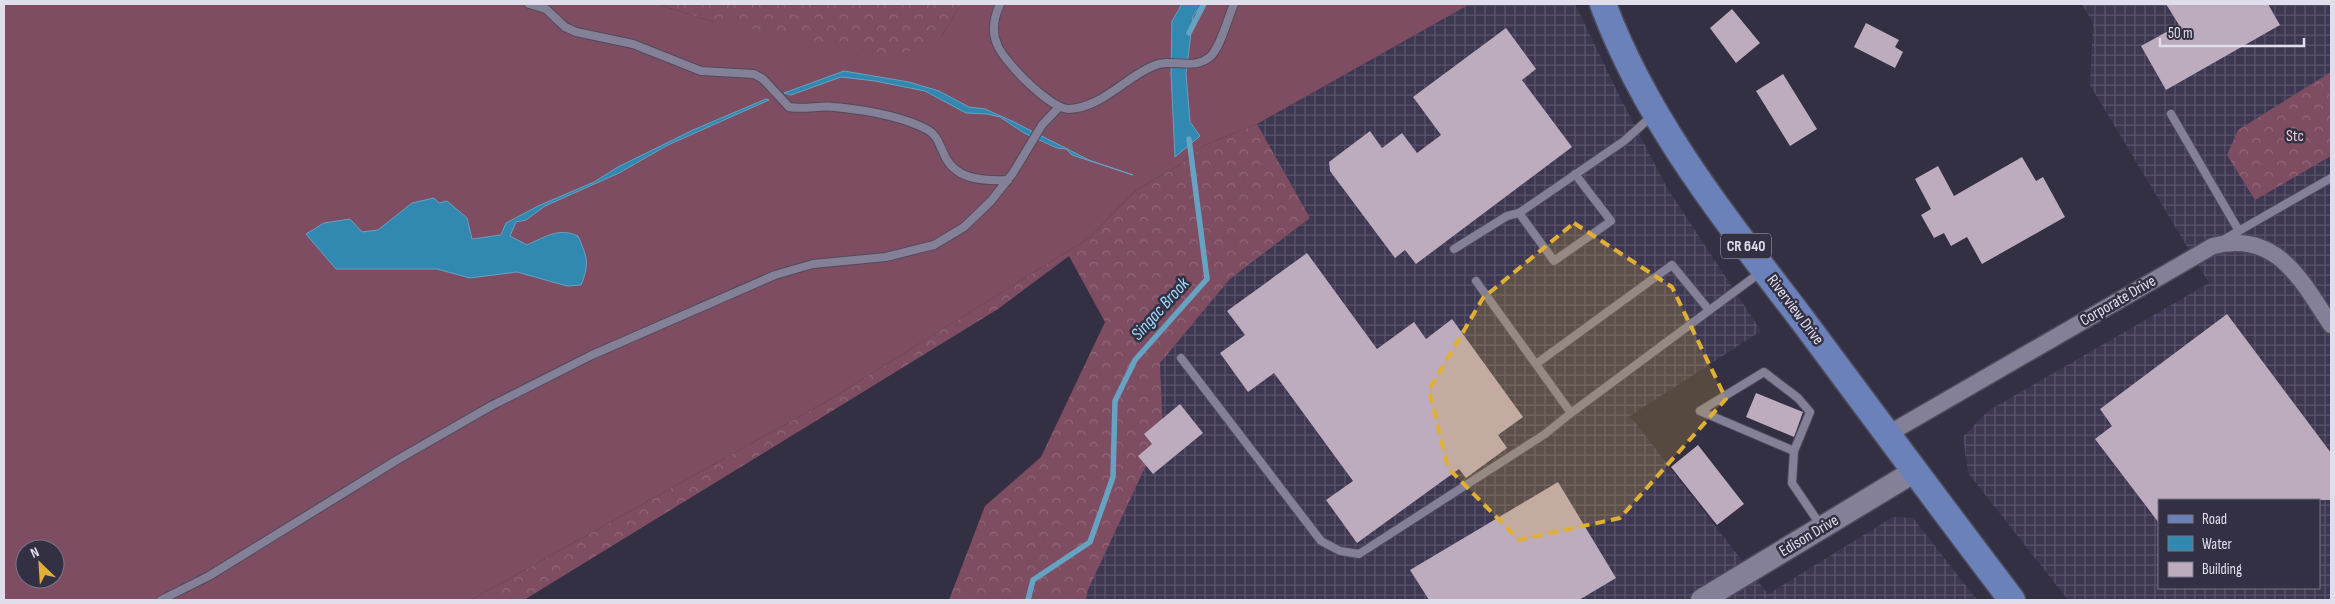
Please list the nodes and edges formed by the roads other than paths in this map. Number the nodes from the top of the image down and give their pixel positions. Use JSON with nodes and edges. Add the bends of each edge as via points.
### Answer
{"nodes":[{"id":1,"x":529,"y":4,"type":"edge"},
{"id":2,"x":1000,"y":4,"type":"edge"},
{"id":3,"x":1234,"y":4,"type":"edge"},
{"id":4,"x":1604,"y":4,"type":"edge"},
{"id":5,"x":1058,"y":107,"type":"junction"},
{"id":6,"x":1655,"y":113,"type":"junction"},
{"id":7,"x":2171,"y":114,"type":"dead end"},
{"id":8,"x":1575,"y":174,"type":"junction"},
{"id":9,"x":2331,"y":178,"type":"edge"},
{"id":10,"x":1008,"y":180,"type":"junction"},
{"id":11,"x":1519,"y":213,"type":"junction"},
{"id":12,"x":2239,"y":231,"type":"junction"},
{"id":13,"x":2213,"y":246,"type":"junction"},
{"id":14,"x":1454,"y":248,"type":"dead end"},
{"id":15,"x":1764,"y":270,"type":"junction"},
{"id":16,"x":1476,"y":281,"type":"dead end"},
{"id":17,"x":1709,"y":310,"type":"junction"},
{"id":18,"x":2331,"y":326,"type":"edge"},
{"id":19,"x":1181,"y":358,"type":"dead end"},
{"id":20,"x":1536,"y":364,"type":"junction"},
{"id":21,"x":1571,"y":412,"type":"junction"},
{"id":22,"x":1888,"y":434,"type":"junction"},
{"id":23,"x":1794,"y":451,"type":"junction"},
{"id":24,"x":1915,"y":471,"type":"junction"},
{"id":25,"x":1822,"y":528,"type":"junction"},
{"id":26,"x":161,"y":600,"type":"edge"},
{"id":27,"x":1702,"y":600,"type":"edge"},
{"id":28,"x":2012,"y":600,"type":"edge"}],
"edges":[{"from":1,"to":10,"type":"lane","via":[[546,9],[565,27],[576,32],[633,44],[701,71],[754,74],[763,79],[789,107],[834,107],[920,127],[936,136],[953,170],[971,178]]},
{"from":2,"to":5,"type":"lane","via":[[994,22],[1000,50],[1017,72]]},
{"from":3,"to":5,"type":"lane","via":[[1213,54],[1198,64],[1161,63],[1084,106]]},
{"from":4,"to":6,"type":"main road","name":"Riverview Drive","number":"CR 640","via":[[1630,67]]},
{"from":5,"to":10,"type":"lane","via":[[1042,125]]},
{"from":6,"to":8,"type":"lane","via":[[1624,141]]},
{"from":6,"to":15,"type":"main road","name":"Riverview Drive","number":"CR 640"},
{"from":7,"to":12,"type":"lane"},
{"from":8,"to":11,"type":"lane"},
{"from":8,"to":11,"type":"lane","via":[[1611,221],[1554,261]]},
{"from":9,"to":12,"type":"lane"},
{"from":10,"to":26,"type":"lane","via":[[976,216],[934,245],[886,257],[813,264],[775,275],[552,374],[397,460],[209,576]]},
{"from":11,"to":14,"type":"lane","via":[[1507,216]]},
{"from":12,"to":13,"type":"lane"},
{"from":13,"to":18,"type":"street","name":"Corporate Drive","via":[[2242,242],[2261,247],[2279,257],[2295,271]]},
{"from":13,"to":22,"type":"street","name":"Corporate Drive"},
{"from":15,"to":17,"type":"lane"},
{"from":15,"to":22,"type":"main road","name":"Riverview Drive","number":"CR 640"},
{"from":16,"to":20,"type":"lane"},
{"from":17,"to":20,"type":"lane","via":[[1672,265]]},
{"from":17,"to":21,"type":"lane"},
{"from":19,"to":21,"type":"lane","via":[[1322,541],[1340,551],[1359,554],[1545,434]]},
{"from":20,"to":21,"type":"lane"},
{"from":22,"to":24,"type":"main road","name":"Riverview Drive","number":"CR 640"},
{"from":23,"to":23,"type":"lane","via":[[1810,412],[1798,398],[1764,372],[1700,411]]},
{"from":23,"to":25,"type":"lane","via":[[1792,483]]},
{"from":24,"to":25,"type":"main road","name":"Edison Drive"},
{"from":24,"to":28,"type":"main road","name":"Riverview Drive","number":"CR 640"},
{"from":25,"to":27,"type":"main road","name":"Edison Drive"}]}
